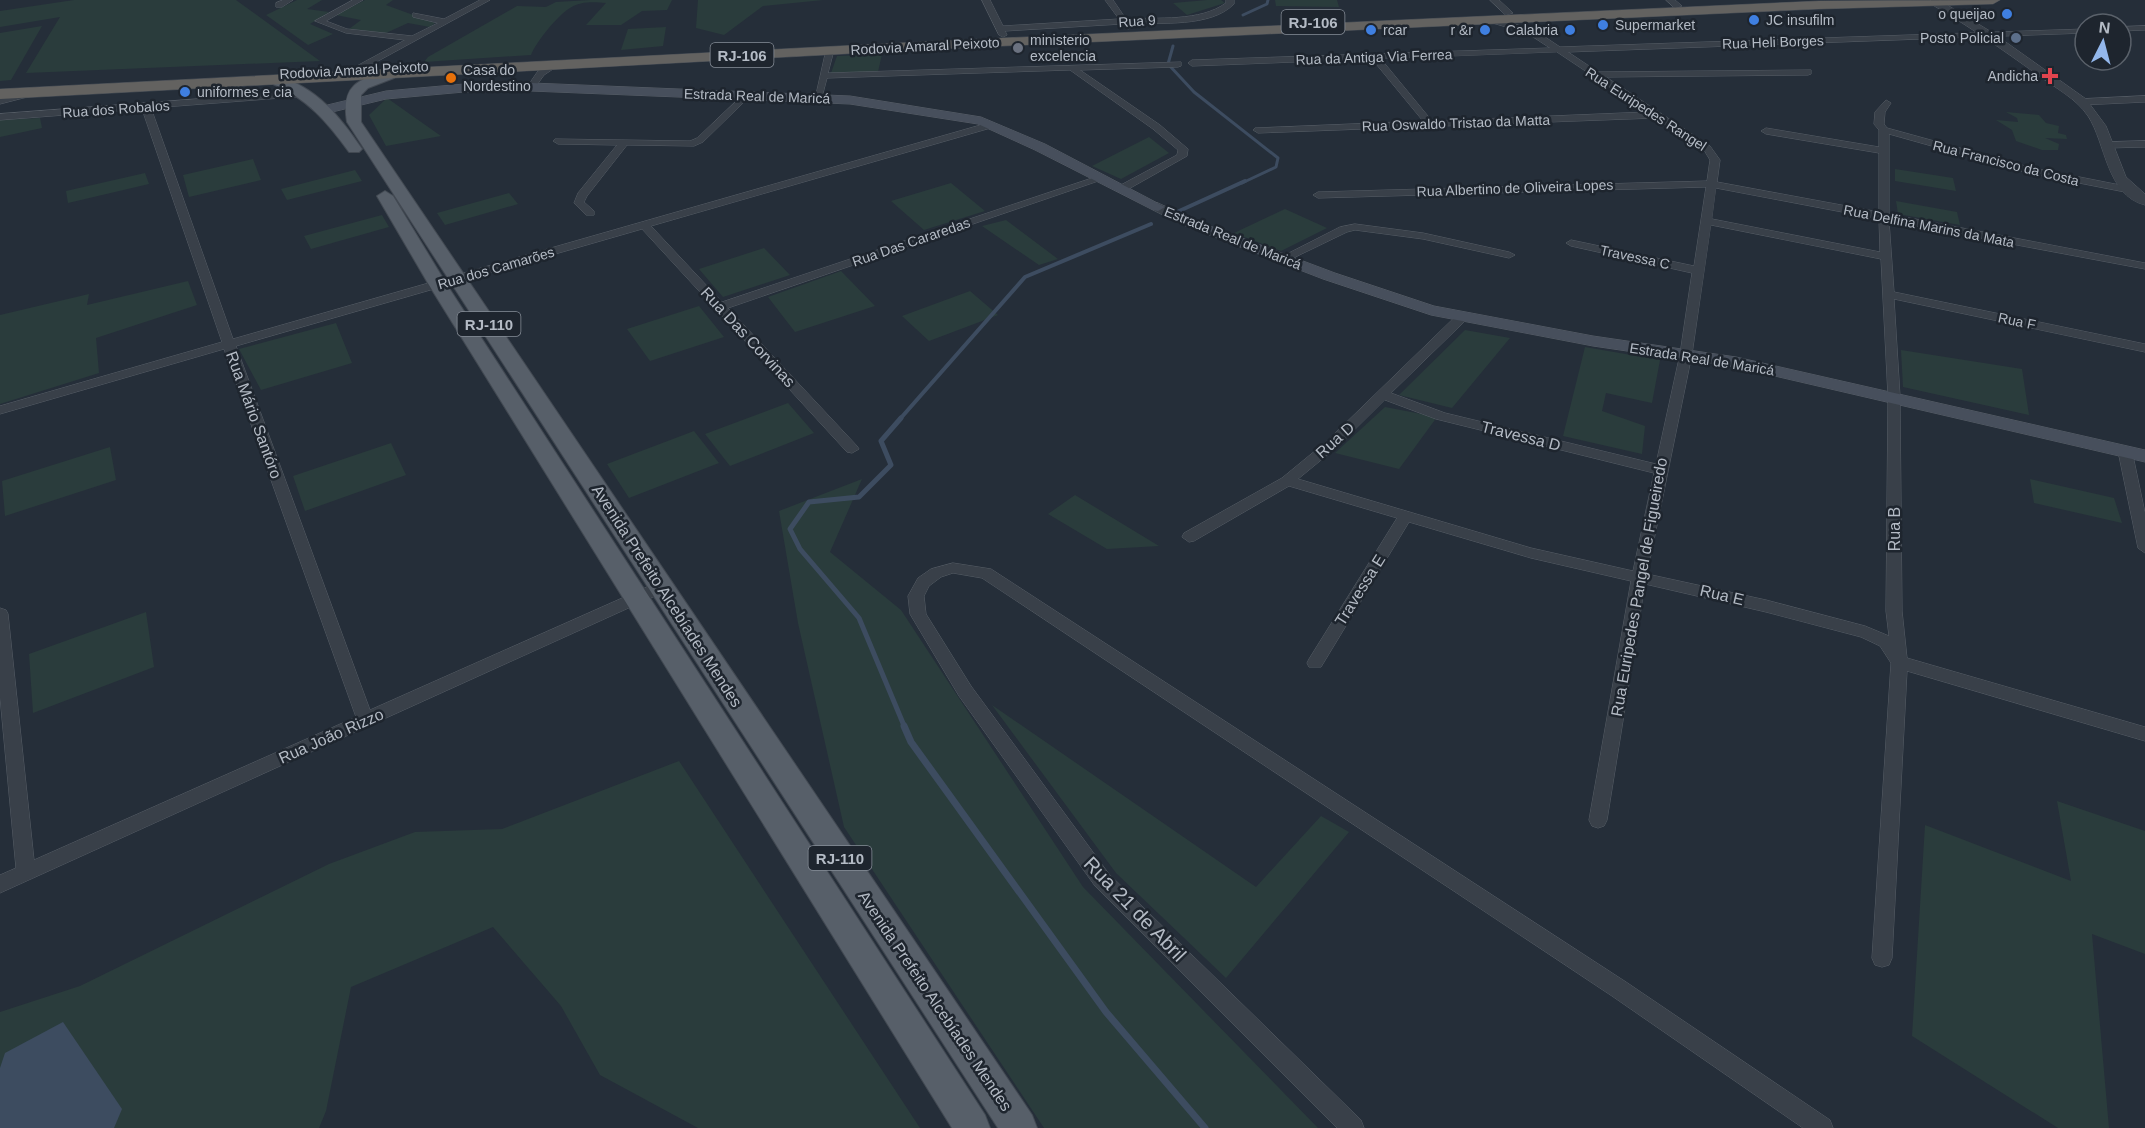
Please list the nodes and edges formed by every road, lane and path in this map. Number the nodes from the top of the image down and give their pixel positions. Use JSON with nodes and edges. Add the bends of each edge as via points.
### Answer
{"nodes":[{"id":1,"x":289,"y":0,"type":"edge"},
{"id":2,"x":359,"y":0,"type":"edge"},
{"id":3,"x":486,"y":0,"type":"edge"},
{"id":4,"x":986,"y":0,"type":"edge"},
{"id":5,"x":1109,"y":0,"type":"edge"},
{"id":6,"x":1230,"y":0,"type":"edge"},
{"id":7,"x":1494,"y":0,"type":"edge"},
{"id":8,"x":1822,"y":0,"type":"edge"},
{"id":9,"x":1993,"y":0,"type":"edge"},
{"id":10,"x":1935,"y":2,"type":"junction"},
{"id":11,"x":1674,"y":3,"type":"edge"},
{"id":12,"x":279,"y":5,"type":"dead end"},
{"id":13,"x":1509,"y":13,"type":"junction"},
{"id":14,"x":416,"y":15,"type":"dead end"},
{"id":15,"x":1542,"y":18,"type":"junction"},
{"id":16,"x":1492,"y":20,"type":"junction"},
{"id":17,"x":446,"y":22,"type":"junction"},
{"id":18,"x":1127,"y":26,"type":"junction"},
{"id":19,"x":1530,"y":31,"type":"junction"},
{"id":20,"x":2073,"y":31,"type":"edge"},
{"id":21,"x":1002,"y":32,"type":"junction"},
{"id":22,"x":1990,"y":34,"type":"junction"},
{"id":23,"x":414,"y":39,"type":"junction"},
{"id":24,"x":830,"y":50,"type":"junction"},
{"id":25,"x":1556,"y":51,"type":"junction"},
{"id":26,"x":1375,"y":57,"type":"junction"},
{"id":27,"x":1192,"y":63,"type":"dead end"},
{"id":28,"x":1178,"y":64,"type":"dead end"},
{"id":29,"x":1072,"y":68,"type":"junction"},
{"id":30,"x":356,"y":70,"type":"junction"},
{"id":31,"x":539,"y":70,"type":"junction"},
{"id":32,"x":1808,"y":72,"type":"dead end"},
{"id":33,"x":389,"y":75,"type":"junction"},
{"id":34,"x":1594,"y":75,"type":"junction"},
{"id":35,"x":823,"y":76,"type":"junction"},
{"id":36,"x":278,"y":81,"type":"junction"},
{"id":37,"x":0,"y":87,"type":"edge"},
{"id":38,"x":531,"y":87,"type":"junction"},
{"id":39,"x":34,"y":92,"type":"junction"},
{"id":40,"x":0,"y":94,"type":"edge"},
{"id":41,"x":304,"y":94,"type":"junction"},
{"id":42,"x":746,"y":96,"type":"junction"},
{"id":43,"x":818,"y":97,"type":"junction"},
{"id":44,"x":2145,"y":99,"type":"edge"},
{"id":45,"x":0,"y":101,"type":"edge"},
{"id":46,"x":2081,"y":102,"type":"junction"},
{"id":47,"x":350,"y":103,"type":"junction"},
{"id":48,"x":1886,"y":103,"type":"dead end"},
{"id":49,"x":146,"y":107,"type":"junction"},
{"id":50,"x":324,"y":110,"type":"junction"},
{"id":51,"x":1654,"y":115,"type":"junction"},
{"id":52,"x":0,"y":117,"type":"edge"},
{"id":53,"x":1430,"y":124,"type":"junction"},
{"id":54,"x":991,"y":125,"type":"junction"},
{"id":55,"x":1258,"y":130,"type":"dead end"},
{"id":56,"x":1884,"y":130,"type":"junction"},
{"id":57,"x":1766,"y":131,"type":"dead end"},
{"id":58,"x":353,"y":135,"type":"junction"},
{"id":59,"x":558,"y":141,"type":"dead end"},
{"id":60,"x":623,"y":144,"type":"junction"},
{"id":61,"x":2145,"y":144,"type":"edge"},
{"id":62,"x":2107,"y":145,"type":"junction"},
{"id":63,"x":1885,"y":151,"type":"junction"},
{"id":64,"x":1102,"y":178,"type":"junction"},
{"id":65,"x":1713,"y":184,"type":"junction"},
{"id":66,"x":1121,"y":189,"type":"junction"},
{"id":67,"x":2130,"y":190,"type":"junction"},
{"id":68,"x":1318,"y":195,"type":"dead end"},
{"id":69,"x":2145,"y":201,"type":"edge"},
{"id":70,"x":1158,"y":207,"type":"joint"},
{"id":71,"x":590,"y":213,"type":"dead end"},
{"id":72,"x":1884,"y":218,"type":"junction"},
{"id":73,"x":1186,"y":221,"type":"joint"},
{"id":74,"x":1707,"y":221,"type":"junction"},
{"id":75,"x":644,"y":225,"type":"junction"},
{"id":76,"x":1571,"y":243,"type":"dead end"},
{"id":77,"x":1509,"y":255,"type":"dead end"},
{"id":78,"x":1887,"y":257,"type":"junction"},
{"id":79,"x":1283,"y":259,"type":"junction"},
{"id":80,"x":2145,"y":266,"type":"edge"},
{"id":81,"x":1699,"y":272,"type":"junction"},
{"id":82,"x":459,"y":279,"type":"junction"},
{"id":83,"x":438,"y":285,"type":"junction"},
{"id":84,"x":1889,"y":294,"type":"junction"},
{"id":85,"x":720,"y":307,"type":"junction"},
{"id":86,"x":1462,"y":317,"type":"junction"},
{"id":87,"x":229,"y":345,"type":"junction"},
{"id":88,"x":2145,"y":348,"type":"edge"},
{"id":89,"x":1686,"y":354,"type":"junction"},
{"id":90,"x":1384,"y":395,"type":"junction"},
{"id":91,"x":1894,"y":396,"type":"junction"},
{"id":92,"x":0,"y":410,"type":"edge"},
{"id":93,"x":852,"y":449,"type":"dead end"},
{"id":94,"x":2125,"y":451,"type":"junction"},
{"id":95,"x":2145,"y":456,"type":"edge"},
{"id":96,"x":1660,"y":470,"type":"junction"},
{"id":97,"x":1287,"y":481,"type":"junction"},
{"id":98,"x":1405,"y":517,"type":"junction"},
{"id":99,"x":1189,"y":537,"type":"dead end"},
{"id":100,"x":2145,"y":548,"type":"edge"},
{"id":101,"x":1639,"y":576,"type":"junction"},
{"id":102,"x":649,"y":593,"type":"junction"},
{"id":103,"x":0,"y":614,"type":"edge"},
{"id":104,"x":1899,"y":662,"type":"junction"},
{"id":105,"x":1315,"y":663,"type":"dead end"},
{"id":106,"x":366,"y":721,"type":"junction"},
{"id":107,"x":2145,"y":734,"type":"edge"},
{"id":108,"x":1598,"y":820,"type":"dead end"},
{"id":109,"x":26,"y":872,"type":"junction"},
{"id":110,"x":0,"y":884,"type":"edge"},
{"id":111,"x":1882,"y":958,"type":"dead end"},
{"id":112,"x":972,"y":1128,"type":"edge"},
{"id":113,"x":1019,"y":1128,"type":"edge"},
{"id":114,"x":1353,"y":1128,"type":"edge"},
{"id":115,"x":1822,"y":1128,"type":"edge"}],
"edges":[{"from":1,"to":12,"type":"street"},
{"from":2,"to":23,"type":"street","via":[[319,21],[346,30]]},
{"from":3,"to":17,"type":"street"},
{"from":4,"to":21,"type":"street"},
{"from":5,"to":18,"type":"street"},
{"from":6,"to":18,"type":"street","name":"Rua 9","via":[[1226,7],[1207,15]]},
{"from":7,"to":13,"type":"street"},
{"from":8,"to":11,"type":"highway","name":"Rodovia Amaral Peixoto","number":"RJ-106"},
{"from":9,"to":10,"type":"highway","name":"Rodovia Amaral Peixoto","number":"RJ-106"},
{"from":10,"to":15,"type":"highway","name":"Rodovia Amaral Peixoto","number":"RJ-106"},
{"from":10,"to":22,"type":"street"},
{"from":11,"to":13,"type":"highway","name":"Rodovia Amaral Peixoto","number":"RJ-106"},
{"from":13,"to":18,"type":"highway","name":"Rodovia Amaral Peixoto","number":"RJ-106"},
{"from":14,"to":17,"type":"street"},
{"from":15,"to":16,"type":"highway","name":"Rodovia Amaral Peixoto","number":"RJ-106"},
{"from":15,"to":19,"type":"street","via":[[1530,22]]},
{"from":16,"to":19,"type":"street","name":"Rua Euripedes Rangel"},
{"from":16,"to":24,"type":"highway","name":"Rodovia Amaral Peixoto","number":"RJ-106"},
{"from":17,"to":23,"type":"street"},
{"from":18,"to":21,"type":"highway","name":"Rodovia Amaral Peixoto","number":"RJ-106"},
{"from":19,"to":25,"type":"street","name":"Rua Euripedes Rangel"},
{"from":20,"to":22,"type":"street","name":"Rua Heli Borges"},
{"from":21,"to":30,"type":"highway","name":"Rodovia Amaral Peixoto","number":"RJ-106"},
{"from":22,"to":25,"type":"street","name":"Rua Heli Borges"},
{"from":22,"to":46,"type":"street"},
{"from":23,"to":30,"type":"street"},
{"from":24,"to":31,"type":"highway","name":"Rodovia Amaral Peixoto","number":"RJ-106","via":[[555,65]]},
{"from":24,"to":35,"type":"street"},
{"from":25,"to":26,"type":"street","name":"Rua da Antiga Via Ferrea"},
{"from":25,"to":34,"type":"street","name":"Rua Euripedes Rangel"},
{"from":26,"to":27,"type":"street","name":"Rua da Antiga Via Ferrea"},
{"from":26,"to":53,"type":"street"},
{"from":28,"to":29,"type":"street"},
{"from":29,"to":35,"type":"street"},
{"from":29,"to":66,"type":"street","via":[[1183,149],[1182,156]]},
{"from":30,"to":37,"type":"highway","name":"Rodovia Amaral Peixoto","number":"RJ-106"},
{"from":31,"to":33,"type":"highway","name":"Rodovia Amaral Peixoto","number":"RJ-106"},
{"from":31,"to":38,"type":"street"},
{"from":32,"to":34,"type":"street"},
{"from":33,"to":36,"type":"highway","name":"Rodovia Amaral Peixoto","number":"RJ-106"},
{"from":33,"to":47,"type":"main road","via":[[360,87]]},
{"from":34,"to":51,"type":"street","name":"Rua Euripedes Rangel"},
{"from":35,"to":43,"type":"street"},
{"from":36,"to":39,"type":"highway","name":"Rodovia Amaral Peixoto","number":"RJ-106"},
{"from":36,"to":41,"type":"main road","name":"Avenida Prefeito Alcebíades Mendes","number":"RJ-110"},
{"from":38,"to":42,"type":"main road","name":"Estrada Real de Maricá"},
{"from":38,"to":47,"type":"main road","name":"Estrada Real de Maricá","via":[[421,91]]},
{"from":39,"to":40,"type":"highway","name":"Rodovia Amaral Peixoto","number":"RJ-106"},
{"from":39,"to":45,"type":"street"},
{"from":41,"to":49,"type":"street","name":"Rua dos Robalos"},
{"from":41,"to":50,"type":"main road","name":"Avenida Prefeito Alcebíades Mendes","number":"RJ-110"},
{"from":42,"to":43,"type":"main road","name":"Estrada Real de Maricá"},
{"from":42,"to":60,"type":"street","via":[[695,143]]},
{"from":43,"to":54,"type":"main road","name":"Estrada Real de Maricá","via":[[922,110]]},
{"from":44,"to":46,"type":"street"},
{"from":46,"to":62,"type":"street","via":[[2099,124]]},
{"from":47,"to":50,"type":"main road","name":"Estrada Real de Maricá"},
{"from":47,"to":58,"type":"main road","name":"Avenida Prefeito Alcebíades Mendes","number":"RJ-110"},
{"from":48,"to":56,"type":"street","name":"Rua B","via":[[1879,124]]},
{"from":49,"to":52,"type":"street","name":"Rua dos Robalos"},
{"from":49,"to":87,"type":"street","name":"Rua Mário Santóro"},
{"from":50,"to":58,"type":"main road","name":"Avenida Prefeito Alcebíades Mendes","number":"RJ-110"},
{"from":51,"to":53,"type":"street","name":"Rua Oswaldo Tristao da Matta"},
{"from":51,"to":65,"type":"street","name":"Rua Euripedes Rangel","via":[[1713,154]]},
{"from":53,"to":55,"type":"street","name":"Rua Oswaldo Tristao da Matta"},
{"from":54,"to":64,"type":"main road","name":"Estrada Real de Maricá"},
{"from":54,"to":75,"type":"street","name":"Rua dos Camarões"},
{"from":56,"to":63,"type":"street","name":"Rua B"},
{"from":56,"to":67,"type":"street","name":"Rua Francisco da Costa","via":[[2028,170]]},
{"from":57,"to":63,"type":"street"},
{"from":58,"to":82,"type":"main road","name":"Avenida Prefeito Alcebíades Mendes","number":"RJ-110"},
{"from":58,"to":83,"type":"main road","name":"Avenida Prefeito Alcebíades Mendes","number":"RJ-110"},
{"from":59,"to":60,"type":"street"},
{"from":60,"to":71,"type":"street","via":[[582,195],[579,203]]},
{"from":61,"to":62,"type":"street"},
{"from":62,"to":67,"type":"street","via":[[2113,168]]},
{"from":63,"to":72,"type":"street","name":"Rua B"},
{"from":64,"to":66,"type":"main road","name":"Estrada Real de Maricá"},
{"from":64,"to":85,"type":"street","name":"Rua Das Cararedas"},
{"from":65,"to":68,"type":"street","name":"Rua Albertino de Oliveira Lopes"},
{"from":65,"to":72,"type":"street","name":"Rua Delfina Marins da Mata"},
{"from":65,"to":74,"type":"street","name":"Rua Euripedes Rangel"},
{"from":66,"to":70,"type":"main road","name":"Estrada Real de Maricá"},
{"from":67,"to":69,"type":"street"},
{"from":70,"to":73,"type":"street","name":"Estrada Real de Maricá"},
{"from":72,"to":78,"type":"street","name":"Rua B"},
{"from":72,"to":80,"type":"street","name":"Rua Delfina Marins da Mata"},
{"from":73,"to":79,"type":"main road","name":"Estrada Real de Maricá"},
{"from":74,"to":78,"type":"street"},
{"from":74,"to":81,"type":"street","name":"Rua Euripedes Rangel"},
{"from":75,"to":82,"type":"street","name":"Rua dos Camarões"},
{"from":75,"to":85,"type":"street","name":"Rua Das Corvinas"},
{"from":76,"to":81,"type":"street","name":"Travessa C"},
{"from":77,"to":79,"type":"street","via":[[1423,236],[1351,227]]},
{"from":78,"to":84,"type":"street","name":"Rua B"},
{"from":79,"to":86,"type":"main road","name":"Estrada Real de Maricá","via":[[1403,302]]},
{"from":81,"to":89,"type":"street","name":"Rua Euripedes Rangel"},
{"from":82,"to":83,"type":"street","name":"Rua dos Camarões"},
{"from":82,"to":102,"type":"main road","name":"Avenida Prefeito Alcebíades Mendes","number":"RJ-110"},
{"from":83,"to":87,"type":"street","name":"Rua dos Camarões"},
{"from":83,"to":102,"type":"main road","name":"Avenida Prefeito Alcebíades Mendes","number":"RJ-110"},
{"from":84,"to":88,"type":"street","name":"Rua F"},
{"from":84,"to":91,"type":"street","name":"Rua B"},
{"from":85,"to":93,"type":"street","name":"Rua Das Corvinas"},
{"from":86,"to":89,"type":"main road","name":"Estrada Real de Maricá"},
{"from":86,"to":90,"type":"street","name":"Rua D"},
{"from":87,"to":92,"type":"street","name":"Rua dos Camarões"},
{"from":87,"to":106,"type":"street","name":"Rua Mário Santóro"},
{"from":89,"to":91,"type":"main road","name":"Estrada Real de Maricá"},
{"from":89,"to":96,"type":"street","name":"Rua Euripedes Pangel de Figueiredo"},
{"from":90,"to":96,"type":"street","name":"Travessa D","via":[[1441,416]]},
{"from":90,"to":97,"type":"street","name":"Rua D"},
{"from":91,"to":94,"type":"main road","name":"Estrada Real de Maricá"},
{"from":91,"to":104,"type":"street","name":"Rua B","via":[[1894,611]]},
{"from":94,"to":95,"type":"main road","name":"Estrada Real de Maricá"},
{"from":94,"to":100,"type":"street"},
{"from":96,"to":101,"type":"street","name":"Rua Euripedes Pangel de Figueiredo"},
{"from":97,"to":98,"type":"street","name":"Rua E"},
{"from":97,"to":99,"type":"street","name":"Rua D"},
{"from":98,"to":101,"type":"street","name":"Rua E","via":[[1561,561]]},
{"from":98,"to":105,"type":"street","name":"Travessa E"},
{"from":101,"to":104,"type":"street","name":"Rua E","via":[[1865,632],[1886,642]]},
{"from":101,"to":108,"type":"street","name":"Rua Euripedes Pangel de Figueiredo"},
{"from":102,"to":106,"type":"street","name":"Rua João Rizzo"},
{"from":102,"to":112,"type":"main road","name":"Avenida Prefeito Alcebíades Mendes","number":"RJ-110"},
{"from":102,"to":113,"type":"main road","name":"Avenida Prefeito Alcebíades Mendes","number":"RJ-110"},
{"from":103,"to":109,"type":"street"},
{"from":104,"to":107,"type":"street"},
{"from":104,"to":111,"type":"street","name":"Rua B"},
{"from":106,"to":109,"type":"street","name":"Rua João Rizzo"},
{"from":109,"to":110,"type":"street","name":"Rua João Rizzo"},
{"from":114,"to":115,"type":"street","name":"Rua 21 de Abril","via":[[1102,879],[965,692],[918,614],[916,596],[923,582],[953,568],[986,573],[1599,976]]}]}
